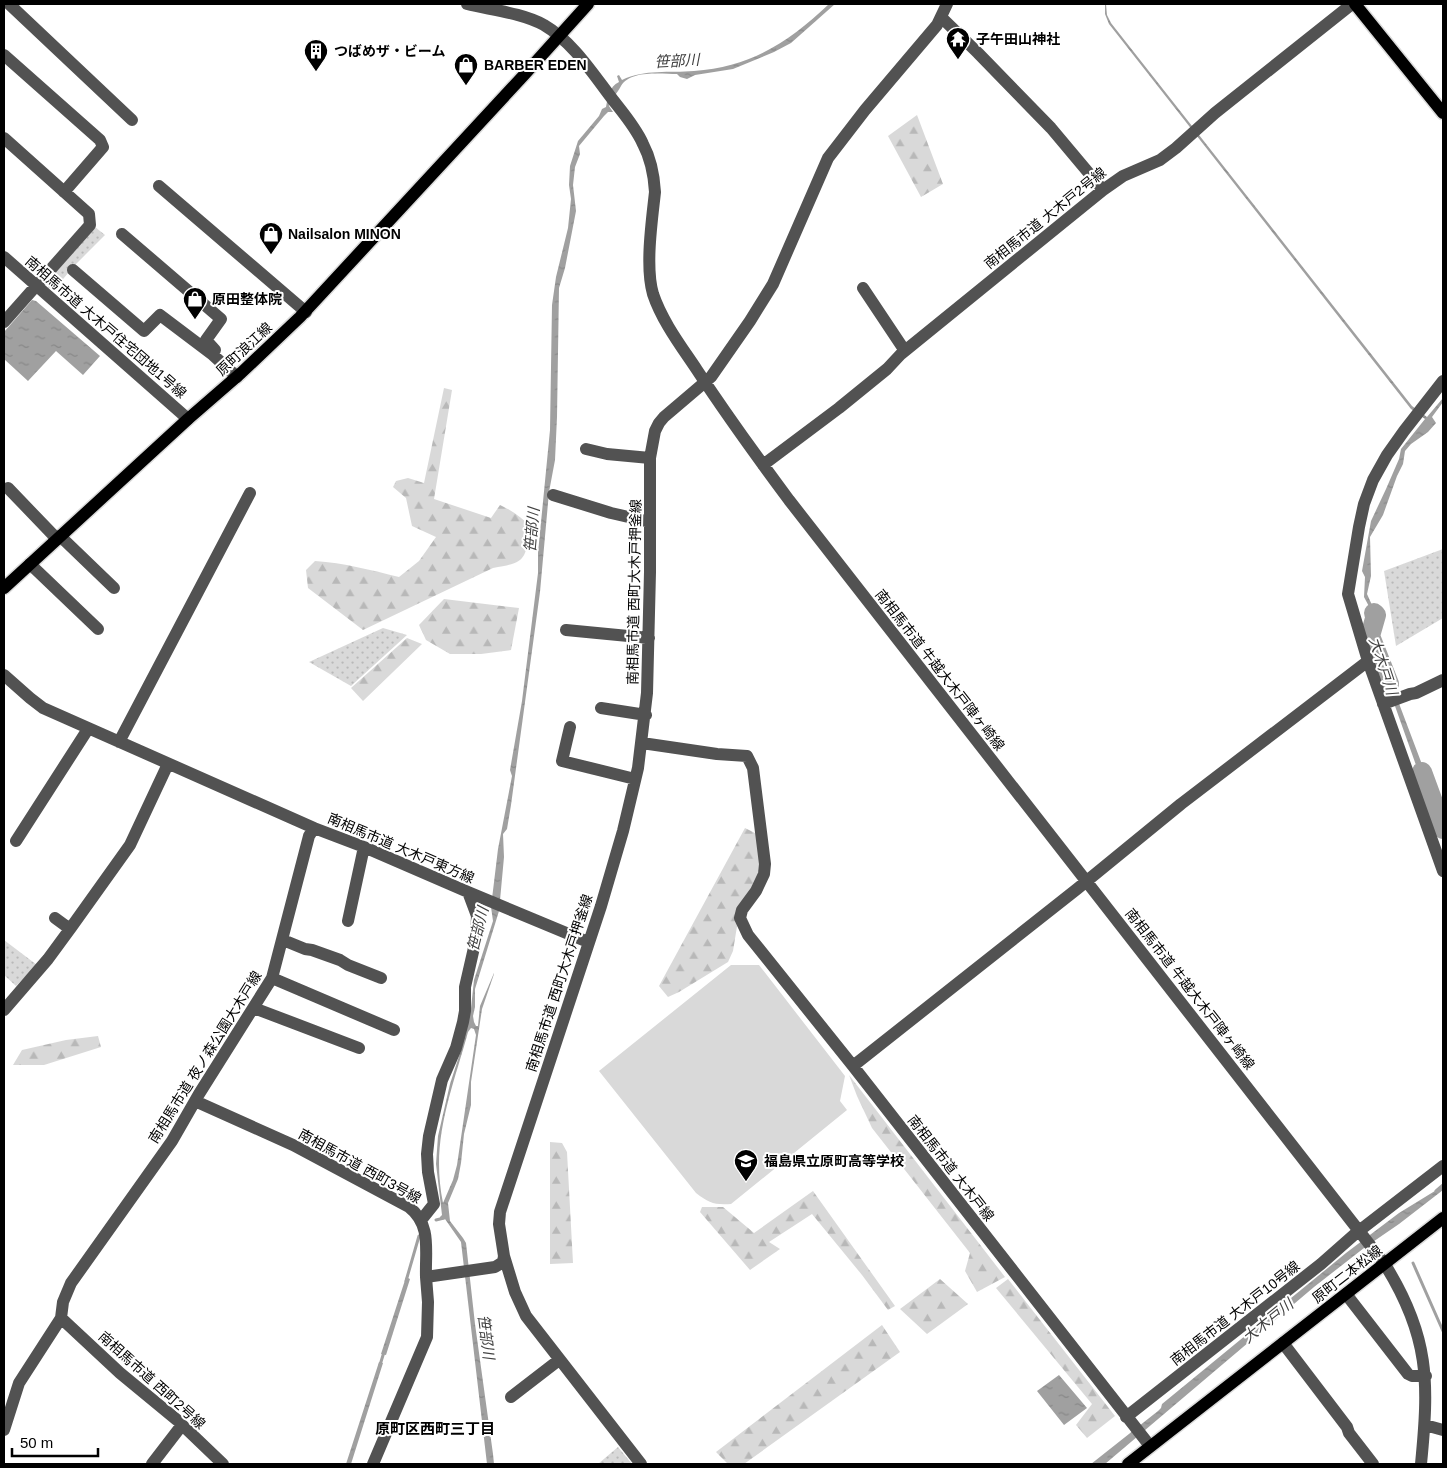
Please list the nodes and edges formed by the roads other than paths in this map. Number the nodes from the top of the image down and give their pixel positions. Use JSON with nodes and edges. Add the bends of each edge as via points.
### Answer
{"nodes":[{"id":1,"x":9,"y":4,"type":"edge"},
{"id":2,"x":467,"y":4,"type":"edge"},
{"id":3,"x":947,"y":4,"type":"edge"},
{"id":4,"x":1354,"y":4,"type":"edge"},
{"id":5,"x":583,"y":6,"type":"edge"},
{"id":6,"x":942,"y":18,"type":"junction"},
{"id":7,"x":559,"y":36,"type":"junction"},
{"id":8,"x":4,"y":55,"type":"edge"},
{"id":9,"x":1443,"y":113,"type":"edge"},
{"id":10,"x":132,"y":120,"type":"dead end"},
{"id":11,"x":4,"y":138,"type":"edge"},
{"id":12,"x":158,"y":186,"type":"dead end"},
{"id":13,"x":1103,"y":190,"type":"junction"},
{"id":14,"x":64,"y":192,"type":"junction"},
{"id":15,"x":122,"y":234,"type":"dead end"},
{"id":16,"x":4,"y":257,"type":"edge"},
{"id":17,"x":73,"y":270,"type":"dead end"},
{"id":18,"x":36,"y":286,"type":"junction"},
{"id":19,"x":863,"y":288,"type":"dead end"},
{"id":20,"x":306,"y":312,"type":"junction"},
{"id":21,"x":4,"y":322,"type":"edge"},
{"id":22,"x":905,"y":351,"type":"junction"},
{"id":23,"x":239,"y":375,"type":"junction"},
{"id":24,"x":1443,"y":381,"type":"edge"},
{"id":25,"x":705,"y":382,"type":"junction"},
{"id":26,"x":188,"y":419,"type":"junction"},
{"id":27,"x":586,"y":449,"type":"dead end"},
{"id":28,"x":650,"y":458,"type":"junction"},
{"id":29,"x":763,"y":465,"type":"junction"},
{"id":30,"x":8,"y":488,"type":"dead end"},
{"id":31,"x":250,"y":493,"type":"dead end"},
{"id":32,"x":553,"y":495,"type":"dead end"},
{"id":33,"x":650,"y":522,"type":"junction"},
{"id":34,"x":58,"y":537,"type":"junction"},
{"id":35,"x":30,"y":564,"type":"junction"},
{"id":36,"x":4,"y":588,"type":"edge"},
{"id":37,"x":114,"y":588,"type":"dead end"},
{"id":38,"x":98,"y":629,"type":"dead end"},
{"id":39,"x":566,"y":630,"type":"dead end"},
{"id":40,"x":649,"y":638,"type":"junction"},
{"id":41,"x":1368,"y":661,"type":"junction"},
{"id":42,"x":4,"y":675,"type":"edge"},
{"id":43,"x":1443,"y":680,"type":"edge"},
{"id":44,"x":1384,"y":704,"type":"junction"},
{"id":45,"x":601,"y":708,"type":"dead end"},
{"id":46,"x":646,"y":715,"type":"junction"},
{"id":47,"x":570,"y":727,"type":"dead end"},
{"id":48,"x":88,"y":728,"type":"junction"},
{"id":49,"x":119,"y":742,"type":"junction"},
{"id":50,"x":642,"y":743,"type":"junction"},
{"id":51,"x":168,"y":764,"type":"junction"},
{"id":52,"x":636,"y":779,"type":"junction"},
{"id":53,"x":314,"y":828,"type":"junction"},
{"id":54,"x":16,"y":841,"type":"dead end"},
{"id":55,"x":364,"y":847,"type":"junction"},
{"id":56,"x":1443,"y":871,"type":"edge"},
{"id":57,"x":1086,"y":881,"type":"junction"},
{"id":58,"x":472,"y":894,"type":"junction"},
{"id":59,"x":55,"y":918,"type":"dead end"},
{"id":60,"x":348,"y":921,"type":"dead end"},
{"id":61,"x":70,"y":930,"type":"junction"},
{"id":62,"x":283,"y":940,"type":"junction"},
{"id":63,"x":588,"y":942,"type":"junction"},
{"id":64,"x":272,"y":978,"type":"junction"},
{"id":65,"x":381,"y":978,"type":"dead end"},
{"id":66,"x":254,"y":1008,"type":"junction"},
{"id":67,"x":4,"y":1010,"type":"edge"},
{"id":68,"x":394,"y":1030,"type":"dead end"},
{"id":69,"x":359,"y":1048,"type":"dead end"},
{"id":70,"x":853,"y":1066,"type":"junction"},
{"id":71,"x":195,"y":1101,"type":"junction"},
{"id":72,"x":1443,"y":1166,"type":"edge"},
{"id":73,"x":1443,"y":1218,"type":"edge"},
{"id":74,"x":422,"y":1219,"type":"junction"},
{"id":75,"x":1361,"y":1232,"type":"junction"},
{"id":76,"x":504,"y":1256,"type":"junction"},
{"id":77,"x":1381,"y":1258,"type":"junction"},
{"id":78,"x":426,"y":1277,"type":"junction"},
{"id":79,"x":1346,"y":1294,"type":"junction"},
{"id":80,"x":61,"y":1318,"type":"junction"},
{"id":81,"x":1283,"y":1343,"type":"junction"},
{"id":82,"x":559,"y":1360,"type":"junction"},
{"id":83,"x":1426,"y":1376,"type":"junction"},
{"id":84,"x":511,"y":1398,"type":"dead end"},
{"id":85,"x":1128,"y":1418,"type":"junction"},
{"id":86,"x":182,"y":1425,"type":"junction"},
{"id":87,"x":1425,"y":1425,"type":"junction"},
{"id":88,"x":4,"y":1430,"type":"edge"},
{"id":89,"x":1443,"y":1430,"type":"edge"},
{"id":90,"x":1148,"y":1444,"type":"junction"},
{"id":91,"x":152,"y":1464,"type":"edge"},
{"id":92,"x":223,"y":1464,"type":"edge"},
{"id":93,"x":372,"y":1464,"type":"edge"},
{"id":94,"x":641,"y":1464,"type":"edge"},
{"id":95,"x":1128,"y":1464,"type":"edge"},
{"id":96,"x":1373,"y":1464,"type":"edge"},
{"id":97,"x":1421,"y":1464,"type":"edge"}],
"edges":[{"from":1,"to":10,"type":"street"},
{"from":2,"to":7,"type":"street","name":"南相馬市道 牛越大木戸陣ヶ崎線","via":[[522,17]]},
{"from":3,"to":6,"type":"street","name":"南相馬市道 西町大木戸押釜線"},
{"from":4,"to":9,"type":"main road"},
{"from":4,"to":13,"type":"street","name":"南相馬市道 大木戸2号線","via":[[1160,160],[1123,176]]},
{"from":5,"to":7,"type":"main road","name":"原町浪江線"},
{"from":6,"to":13,"type":"street","via":[[1051,128]]},
{"from":6,"to":25,"type":"street","name":"南相馬市道 西町大木戸押釜線","via":[[828,158],[773,284]]},
{"from":7,"to":20,"type":"main road","name":"原町浪江線"},
{"from":7,"to":25,"type":"street","name":"南相馬市道 牛越大木戸陣ヶ崎線","via":[[599,82],[643,144],[654,181],[650,275],[653,293],[660,311]]},
{"from":8,"to":14,"type":"street","via":[[100,140],[103,147]]},
{"from":11,"to":14,"type":"street"},
{"from":12,"to":20,"type":"street"},
{"from":13,"to":22,"type":"street","name":"南相馬市道 大木戸2号線"},
{"from":14,"to":18,"type":"street","via":[[90,214],[90,225]]},
{"from":15,"to":23,"type":"street","via":[[221,319],[206,340]]},
{"from":16,"to":18,"type":"street","name":"南相馬市道 大木戸住宅団地1号線"},
{"from":17,"to":23,"type":"street","via":[[144,331],[160,315]]},
{"from":18,"to":21,"type":"street"},
{"from":18,"to":26,"type":"street","name":"南相馬市道 大木戸住宅団地1号線"},
{"from":19,"to":22,"type":"street"},
{"from":20,"to":23,"type":"main road","name":"原町浪江線"},
{"from":22,"to":29,"type":"street","name":"南相馬市道 大木戸2号線","via":[[846,403]]},
{"from":23,"to":26,"type":"main road","name":"原町浪江線"},
{"from":24,"to":41,"type":"street","via":[[1387,455],[1364,504],[1348,594]]},
{"from":25,"to":28,"type":"street","name":"南相馬市道 西町大木戸押釜線","via":[[658,423]]},
{"from":25,"to":29,"type":"street","name":"南相馬市道 牛越大木戸陣ヶ崎線"},
{"from":26,"to":34,"type":"main road","name":"原町浪江線"},
{"from":27,"to":28,"type":"street"},
{"from":28,"to":33,"type":"street","name":"南相馬市道 西町大木戸押釜線"},
{"from":29,"to":57,"type":"street","name":"南相馬市道 牛越大木戸陣ヶ崎線"},
{"from":30,"to":34,"type":"street"},
{"from":31,"to":49,"type":"street"},
{"from":32,"to":33,"type":"street"},
{"from":33,"to":40,"type":"street","name":"南相馬市道 西町大木戸押釜線"},
{"from":34,"to":35,"type":"main road","name":"原町浪江線"},
{"from":34,"to":37,"type":"street"},
{"from":35,"to":36,"type":"main road","name":"原町浪江線"},
{"from":35,"to":38,"type":"street"},
{"from":39,"to":40,"type":"street"},
{"from":40,"to":46,"type":"street","name":"南相馬市道 西町大木戸押釜線"},
{"from":41,"to":44,"type":"street"},
{"from":41,"to":57,"type":"street"},
{"from":42,"to":48,"type":"street","via":[[44,708]]},
{"from":43,"to":44,"type":"street","via":[[1416,694]]},
{"from":44,"to":56,"type":"street"},
{"from":45,"to":46,"type":"street"},
{"from":46,"to":50,"type":"street","name":"南相馬市道 西町大木戸押釜線"},
{"from":47,"to":52,"type":"street","via":[[562,761]]},
{"from":48,"to":49,"type":"street"},
{"from":48,"to":54,"type":"street"},
{"from":49,"to":51,"type":"street"},
{"from":50,"to":52,"type":"street","name":"南相馬市道 西町大木戸押釜線"},
{"from":50,"to":70,"type":"street","name":"南相馬市道 大木戸線","via":[[747,756],[753,768],[766,864],[756,891],[740,918],[748,935]]},
{"from":51,"to":53,"type":"street"},
{"from":51,"to":61,"type":"street","via":[[130,845]]},
{"from":52,"to":63,"type":"street","name":"南相馬市道 西町大木戸押釜線"},
{"from":53,"to":55,"type":"street","name":"南相馬市道 大木戸東方線"},
{"from":53,"to":62,"type":"street","name":"南相馬市道 夜ノ森公園大木戸線","via":[[309,836]]},
{"from":55,"to":58,"type":"street","name":"南相馬市道 大木戸東方線"},
{"from":55,"to":60,"type":"street"},
{"from":57,"to":70,"type":"street"},
{"from":57,"to":75,"type":"street","name":"南相馬市道 牛越大木戸陣ヶ崎線"},
{"from":58,"to":63,"type":"street","name":"南相馬市道 大木戸東方線"},
{"from":58,"to":74,"type":"street","via":[[477,916],[476,939],[465,986],[463,1022],[442,1080],[429,1136],[428,1172],[434,1204]]},
{"from":59,"to":61,"type":"street"},
{"from":61,"to":67,"type":"street"},
{"from":62,"to":64,"type":"street","name":"南相馬市道 夜ノ森公園大木戸線"},
{"from":62,"to":65,"type":"street"},
{"from":63,"to":76,"type":"street","name":"南相馬市道 西町大木戸押釜線","via":[[500,1212]]},
{"from":64,"to":66,"type":"street","name":"南相馬市道 夜ノ森公園大木戸線"},
{"from":64,"to":68,"type":"street"},
{"from":66,"to":69,"type":"street"},
{"from":66,"to":71,"type":"street","name":"南相馬市道 夜ノ森公園大木戸線"},
{"from":70,"to":85,"type":"street","name":"南相馬市道 大木戸線"},
{"from":71,"to":74,"type":"street","name":"南相馬市道 西町3号線","via":[[293,1145],[409,1207]]},
{"from":71,"to":80,"type":"street","name":"南相馬市道 夜ノ森公園大木戸線","via":[[157,1162],[71,1283]]},
{"from":72,"to":75,"type":"street","name":"南相馬市道 大木戸10号線"},
{"from":73,"to":77,"type":"main road","name":"原町二本松線"},
{"from":74,"to":78,"type":"street","name":"南相馬市道 西町3号線","via":[[426,1233]]},
{"from":75,"to":77,"type":"street","name":"南相馬市道 牛越大木戸陣ヶ崎線"},
{"from":75,"to":85,"type":"street","name":"南相馬市道 大木戸10号線"},
{"from":76,"to":78,"type":"street","via":[[499,1265]]},
{"from":76,"to":82,"type":"street","via":[[526,1316]]},
{"from":77,"to":79,"type":"main road","name":"原町二本松線"},
{"from":77,"to":83,"type":"street","name":"南相馬市道 牛越大木戸陣ヶ崎線","via":[[1404,1297],[1416,1326]]},
{"from":78,"to":93,"type":"street","via":[[426,1337]]},
{"from":79,"to":81,"type":"main road","name":"原町二本松線"},
{"from":79,"to":83,"type":"street","via":[[1408,1374]]},
{"from":80,"to":86,"type":"street","name":"南相馬市道 西町2号線"},
{"from":80,"to":88,"type":"street","name":"南相馬市道 夜ノ森公園大木戸線","via":[[19,1383]]},
{"from":81,"to":90,"type":"main road","name":"原町二本松線"},
{"from":81,"to":96,"type":"street"},
{"from":82,"to":84,"type":"street"},
{"from":82,"to":94,"type":"street"},
{"from":83,"to":87,"type":"street","name":"南相馬市道 牛越大木戸陣ヶ崎線"},
{"from":85,"to":90,"type":"street","name":"南相馬市道 大木戸線"},
{"from":86,"to":91,"type":"street"},
{"from":86,"to":92,"type":"street","name":"南相馬市道 西町2号線"},
{"from":87,"to":89,"type":"street"},
{"from":87,"to":97,"type":"street","name":"南相馬市道 牛越大木戸陣ヶ崎線"},
{"from":90,"to":95,"type":"main road","name":"原町二本松線"}]}
